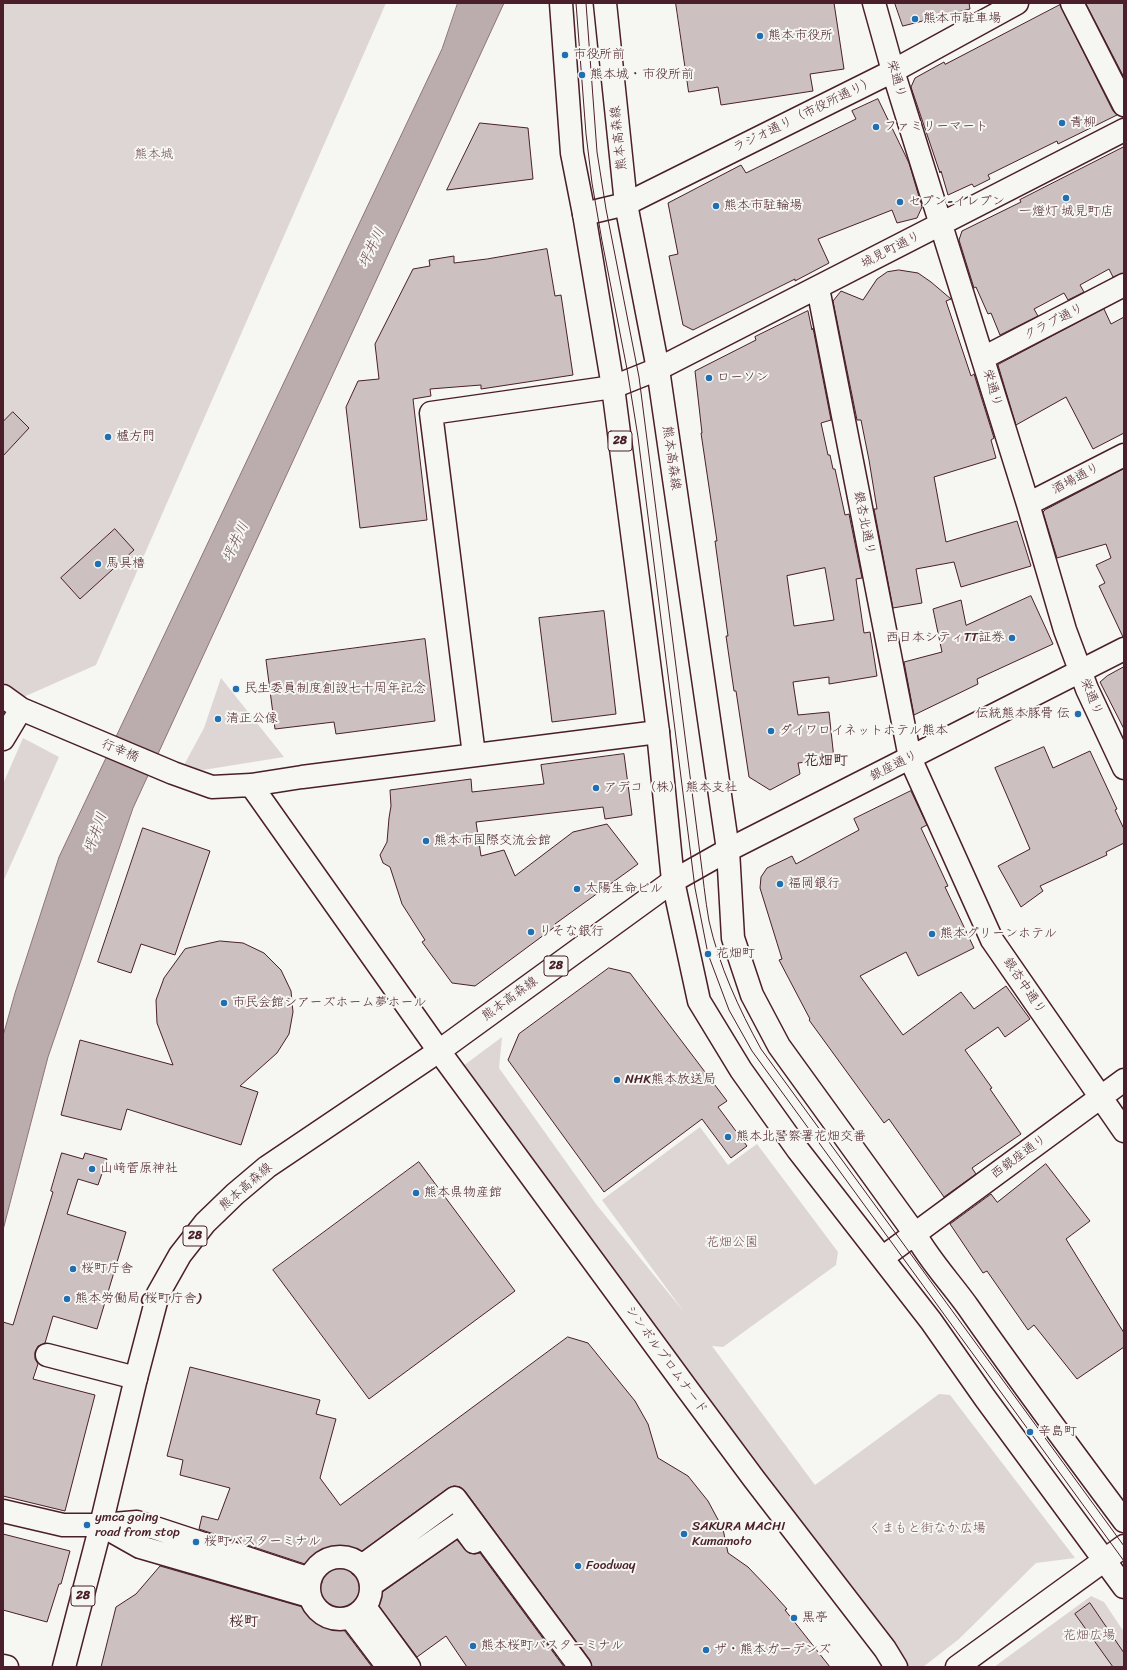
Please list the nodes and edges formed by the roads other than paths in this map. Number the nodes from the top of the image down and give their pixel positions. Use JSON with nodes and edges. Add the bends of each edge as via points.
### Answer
{"nodes":[{"id":1,"x":561,"y":3,"type":"edge"},
{"id":2,"x":605,"y":3,"type":"edge"},
{"id":3,"x":874,"y":3,"type":"edge"},
{"id":4,"x":1017,"y":3,"type":"edge"},
{"id":5,"x":1072,"y":3,"type":"edge"},
{"id":6,"x":893,"y":71,"type":"junction"},
{"id":7,"x":1124,"y":105,"type":"edge"},
{"id":8,"x":1124,"y":130,"type":"edge"},
{"id":9,"x":626,"y":204,"type":"junction"},
{"id":10,"x":584,"y":214,"type":"junction"},
{"id":11,"x":942,"y":224,"type":"junction"},
{"id":12,"x":1124,"y":285,"type":"edge"},
{"id":13,"x":818,"y":288,"type":"junction"},
{"id":14,"x":983,"y":358,"type":"junction"},
{"id":15,"x":658,"y":370,"type":"junction"},
{"id":16,"x":613,"y":387,"type":"junction"},
{"id":17,"x":1124,"y":454,"type":"edge"},
{"id":18,"x":1028,"y":504,"type":"junction"},
{"id":19,"x":1124,"y":649,"type":"edge"},
{"id":20,"x":1080,"y":672,"type":"junction"},
{"id":21,"x":3,"y":696,"type":"edge"},
{"id":22,"x":20,"y":709,"type":"junction"},
{"id":23,"x":658,"y":732,"type":"junction"},
{"id":24,"x":3,"y":739,"type":"edge"},
{"id":25,"x":474,"y":755,"type":"junction"},
{"id":26,"x":910,"y":758,"type":"junction"},
{"id":27,"x":1124,"y":768,"type":"edge"},
{"id":28,"x":251,"y":785,"type":"junction"},
{"id":29,"x":728,"y":850,"type":"junction"},
{"id":30,"x":673,"y":881,"type":"junction"},
{"id":31,"x":439,"y":1050,"type":"junction"},
{"id":32,"x":1124,"y":1080,"type":"edge"},
{"id":33,"x":1100,"y":1098,"type":"junction"},
{"id":34,"x":1124,"y":1131,"type":"edge"},
{"id":35,"x":915,"y":1234,"type":"junction"},
{"id":36,"x":882,"y":1258,"type":"junction"},
{"id":37,"x":47,"y":1355,"type":"dead end"},
{"id":38,"x":136,"y":1378,"type":"junction"},
{"id":39,"x":3,"y":1511,"type":"edge"},
{"id":40,"x":1124,"y":1521,"type":"edge"},
{"id":41,"x":101,"y":1525,"type":"junction"},
{"id":42,"x":1124,"y":1546,"type":"edge"},
{"id":43,"x":1105,"y":1560,"type":"junction"},
{"id":44,"x":366,"y":1575,"type":"junction"},
{"id":45,"x":1124,"y":1586,"type":"edge"},
{"id":46,"x":310,"y":1588,"type":"junction"},
{"id":47,"x":358,"y":1612,"type":"junction"},
{"id":48,"x":3,"y":1666,"type":"edge"},
{"id":49,"x":7,"y":1667,"type":"edge"},
{"id":50,"x":64,"y":1667,"type":"edge"},
{"id":51,"x":388,"y":1667,"type":"edge"},
{"id":52,"x":409,"y":1667,"type":"edge"},
{"id":53,"x":565,"y":1667,"type":"edge"},
{"id":54,"x":580,"y":1667,"type":"edge"},
{"id":55,"x":896,"y":1667,"type":"edge"},
{"id":56,"x":957,"y":1667,"type":"edge"}],
"edges":[{"from":1,"to":10,"type":"street","number":"28","via":[[572,154]]},
{"from":2,"to":9,"type":"street","name":"熊本高森線"},
{"from":3,"to":6,"type":"street","name":"栄通り"},
{"from":4,"to":6,"type":"street","name":"ラジオ通り（市役所通り）"},
{"from":5,"to":7,"type":"street"},
{"from":6,"to":9,"type":"street","name":"ラジオ通り（市役所通り）"},
{"from":6,"to":11,"type":"street","name":"栄通り"},
{"from":8,"to":11,"type":"street","name":"城見町通り"},
{"from":9,"to":10,"type":"street","name":"ラジオ通り（市役所通り）"},
{"from":9,"to":15,"type":"street","name":"熊本高森線"},
{"from":10,"to":16,"type":"street","number":"28"},
{"from":11,"to":13,"type":"street","name":"城見町通り"},
{"from":11,"to":14,"type":"street","name":"栄通り"},
{"from":12,"to":14,"type":"street","name":"クラブ通り"},
{"from":13,"to":15,"type":"street","name":"城見町通り"},
{"from":13,"to":26,"type":"street","name":"銀杏北通り"},
{"from":14,"to":18,"type":"street","name":"栄通り"},
{"from":15,"to":16,"type":"street","name":"城見町通り"},
{"from":15,"to":29,"type":"street","name":"熊本高森線"},
{"from":16,"to":23,"type":"street","number":"28"},
{"from":16,"to":25,"type":"street","name":"城見町通り","via":[[431,413]]},
{"from":17,"to":18,"type":"street","name":"酒場通り"},
{"from":18,"to":20,"type":"street","name":"栄通り"},
{"from":19,"to":20,"type":"street","name":"銀座通り"},
{"from":20,"to":26,"type":"street","name":"銀座通り"},
{"from":20,"to":27,"type":"street","name":"栄通り"},
{"from":21,"to":22,"type":"street","name":"行幸橋"},
{"from":22,"to":24,"type":"street"},
{"from":22,"to":28,"type":"street","name":"行幸橋","via":[[172,773],[212,787]]},
{"from":23,"to":25,"type":"street","name":"行幸橋"},
{"from":23,"to":30,"type":"street","number":"28"},
{"from":25,"to":28,"type":"street","name":"行幸橋"},
{"from":26,"to":29,"type":"street","name":"銀座通り"},
{"from":26,"to":33,"type":"street","name":"銀杏中通り","via":[[992,940]]},
{"from":28,"to":31,"type":"street","name":"シンボルプロムナード"},
{"from":29,"to":30,"type":"street","name":"熊本高森線","number":"28"},
{"from":29,"to":35,"type":"street","via":[[733,938],[752,995],[779,1046]]},
{"from":30,"to":31,"type":"street","name":"熊本高森線","number":"28"},
{"from":30,"to":36,"type":"street","via":[[699,1001],[742,1070],[798,1150]]},
{"from":31,"to":38,"type":"street","name":"熊本高森線","number":"28","via":[[267,1167],[205,1223],[180,1255],[158,1294]]},
{"from":31,"to":55,"type":"street","name":"シンボルプロムナード","via":[[749,1473],[885,1649]]},
{"from":32,"to":33,"type":"street","name":"西銀座通り"},
{"from":33,"to":34,"type":"street","name":"銀杏中通り"},
{"from":33,"to":35,"type":"street","name":"西銀座通り"},
{"from":35,"to":36,"type":"street","name":"西銀座通り"},
{"from":35,"to":40,"type":"street","via":[[922,1248],[962,1298],[1016,1376]]},
{"from":36,"to":43,"type":"street"},
{"from":37,"to":38,"type":"street"},
{"from":38,"to":41,"type":"street","name":"熊本高森線","number":"28"},
{"from":39,"to":41,"type":"street","via":[[63,1525]]},
{"from":41,"to":46,"type":"street","via":[[137,1522]]},
{"from":41,"to":50,"type":"street","name":"熊本高森線","number":"28"},
{"from":42,"to":43,"type":"street"},
{"from":43,"to":45,"type":"street"},
{"from":43,"to":56,"type":"street"},
{"from":44,"to":46,"type":"street","via":[[353,1560],[343,1557],[332,1558],[322,1562],[315,1570]]},
{"from":44,"to":47,"type":"street","via":[[371,1593]]},
{"from":44,"to":53,"type":"street","via":[[460,1522]]},
{"from":44,"to":54,"type":"street","via":[[455,1498]]},
{"from":46,"to":47,"type":"street","via":[[314,1606],[326,1616],[341,1620]]},
{"from":47,"to":51,"type":"street"},
{"from":47,"to":52,"type":"street"},
{"from":48,"to":49,"type":"street"}]}
